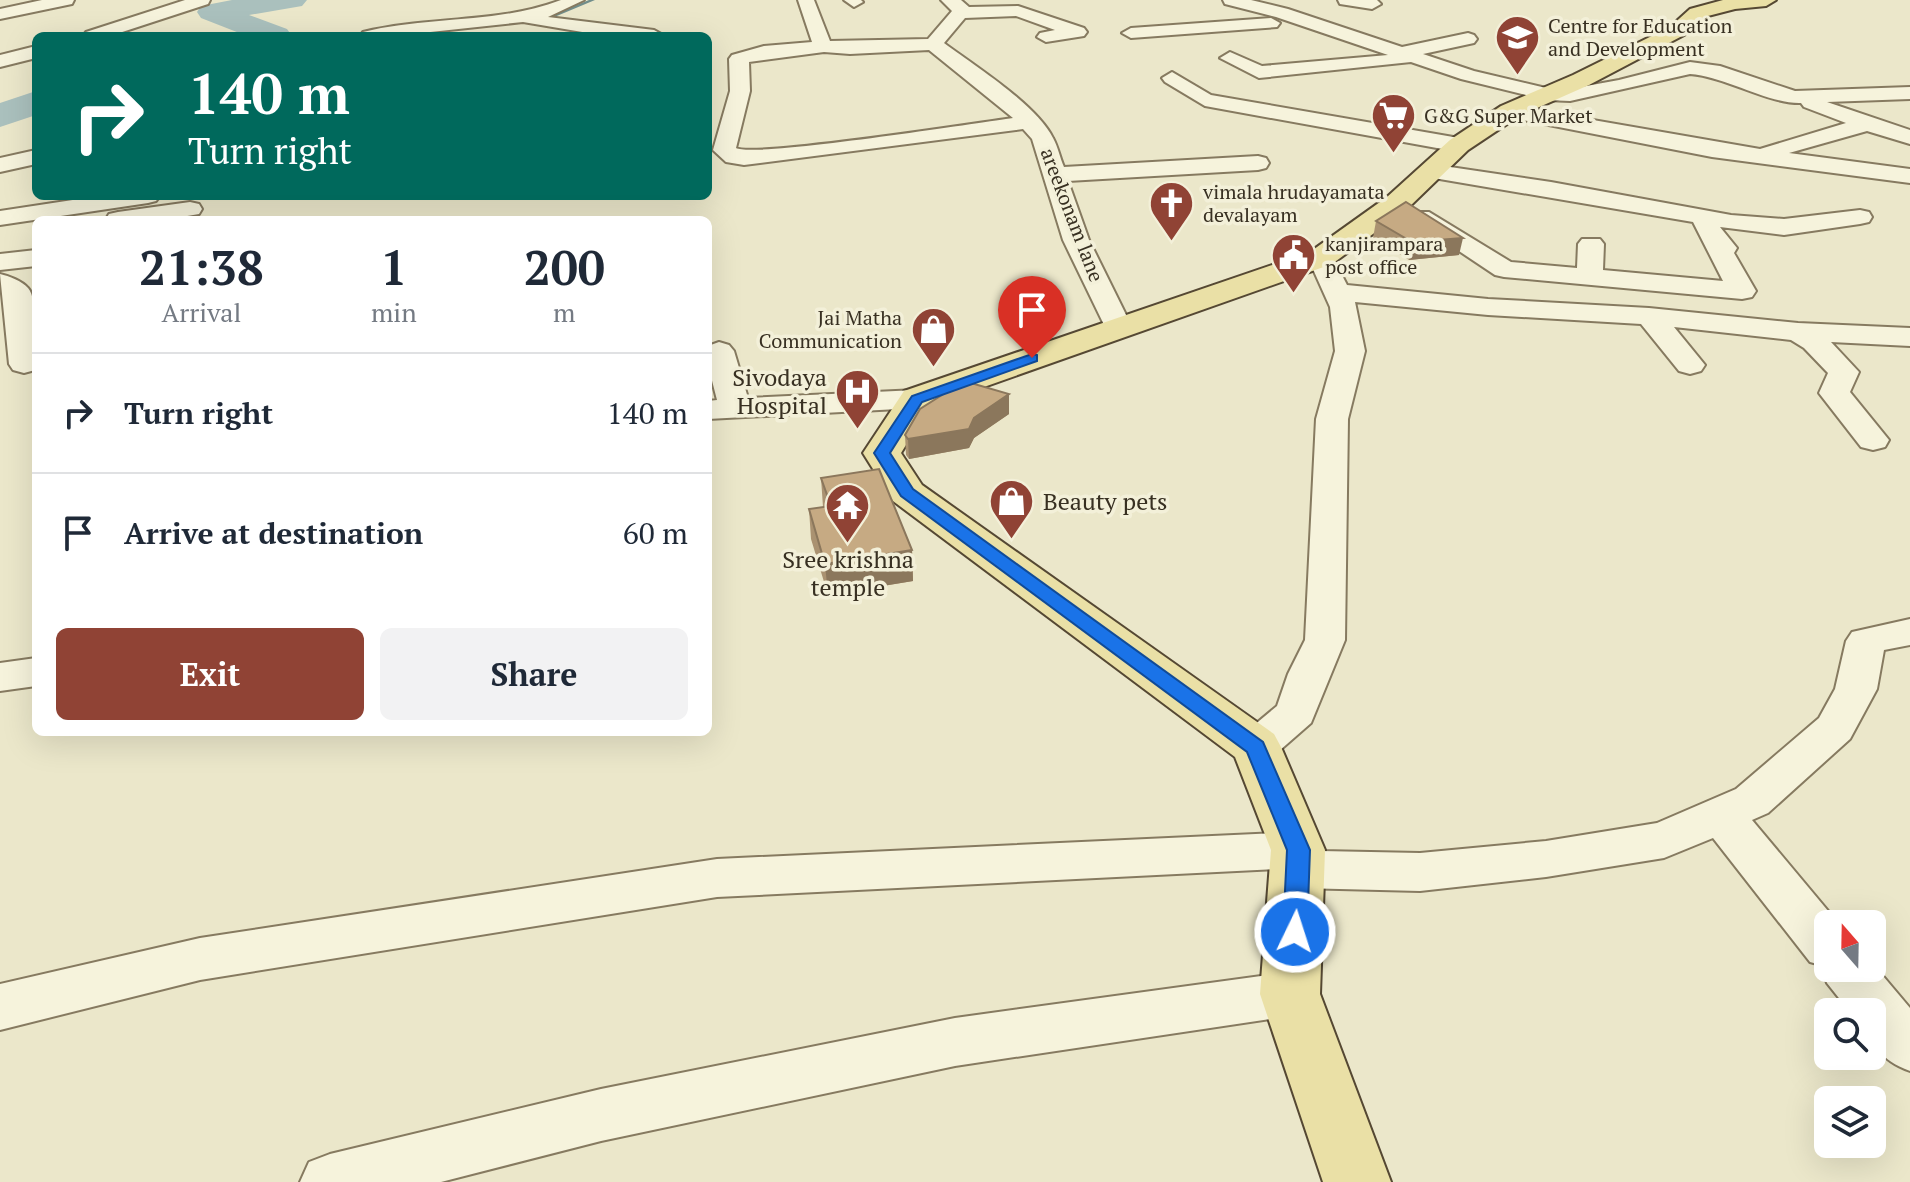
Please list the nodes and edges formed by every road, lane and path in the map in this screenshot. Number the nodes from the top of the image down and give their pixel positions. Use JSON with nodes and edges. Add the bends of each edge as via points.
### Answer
{"nodes":[{"id":1,"x":66,"y":0,"type":"edge"},
{"id":2,"x":202,"y":0,"type":"edge"},
{"id":3,"x":576,"y":0,"type":"edge"},
{"id":4,"x":806,"y":0,"type":"edge"},
{"id":5,"x":1304,"y":0,"type":"edge"},
{"id":6,"x":1346,"y":0,"type":"edge"},
{"id":7,"x":1764,"y":0,"type":"edge"},
{"id":8,"x":1233,"y":1,"type":"edge"},
{"id":9,"x":1372,"y":4,"type":"dead end"},
{"id":10,"x":1207,"y":5,"type":"dead end"},
{"id":11,"x":956,"y":10,"type":"edge"},
{"id":12,"x":1282,"y":13,"type":"junction"},
{"id":13,"x":0,"y":14,"type":"edge"},
{"id":14,"x":527,"y":18,"type":"junction"},
{"id":15,"x":1322,"y":25,"type":"junction"},
{"id":16,"x":104,"y":32,"type":"edge"},
{"id":17,"x":384,"y":32,"type":"edge"},
{"id":18,"x":621,"y":32,"type":"edge"},
{"id":19,"x":1131,"y":33,"type":"dead end"},
{"id":20,"x":1046,"y":37,"type":"dead end"},
{"id":21,"x":1468,"y":39,"type":"dead end"},
{"id":22,"x":933,"y":44,"type":"junction"},
{"id":23,"x":824,"y":46,"type":"junction"},
{"id":24,"x":32,"y":53,"type":"edge"},
{"id":25,"x":1410,"y":55,"type":"junction"},
{"id":26,"x":1230,"y":58,"type":"dead end"},
{"id":27,"x":0,"y":61,"type":"edge"},
{"id":28,"x":1172,"y":78,"type":"dead end"},
{"id":29,"x":1884,"y":93,"type":"junction"},
{"id":30,"x":1910,"y":93,"type":"edge"},
{"id":31,"x":1546,"y":94,"type":"junction"},
{"id":32,"x":1793,"y":97,"type":"junction"},
{"id":33,"x":736,"y":104,"type":"junction"},
{"id":34,"x":1910,"y":105,"type":"edge"},
{"id":35,"x":712,"y":106,"type":"edge"},
{"id":36,"x":1510,"y":111,"type":"junction"},
{"id":37,"x":1030,"y":122,"type":"junction"},
{"id":38,"x":1867,"y":124,"type":"junction"},
{"id":39,"x":1910,"y":137,"type":"edge"},
{"id":40,"x":1459,"y":145,"type":"junction"},
{"id":41,"x":1756,"y":156,"type":"junction"},
{"id":42,"x":32,"y":158,"type":"edge"},
{"id":43,"x":1258,"y":163,"type":"dead end"},
{"id":44,"x":0,"y":165,"type":"edge"},
{"id":45,"x":1430,"y":171,"type":"junction"},
{"id":46,"x":1054,"y":175,"type":"junction"},
{"id":47,"x":1910,"y":176,"type":"edge"},
{"id":48,"x":121,"y":200,"type":"edge"},
{"id":49,"x":1397,"y":203,"type":"junction"},
{"id":50,"x":190,"y":209,"type":"dead end"},
{"id":51,"x":137,"y":216,"type":"edge"},
{"id":52,"x":1860,"y":217,"type":"dead end"},
{"id":53,"x":0,"y":218,"type":"edge"},
{"id":54,"x":1703,"y":218,"type":"junction"},
{"id":55,"x":32,"y":231,"type":"edge"},
{"id":56,"x":0,"y":235,"type":"edge"},
{"id":57,"x":1591,"y":244,"type":"dead end"},
{"id":58,"x":32,"y":258,"type":"edge"},
{"id":59,"x":0,"y":262,"type":"edge"},
{"id":60,"x":1330,"y":275,"type":"junction"},
{"id":61,"x":1590,"y":276,"type":"junction"},
{"id":62,"x":0,"y":282,"type":"edge"},
{"id":63,"x":1649,"y":316,"type":"junction"},
{"id":64,"x":1118,"y":327,"type":"junction"},
{"id":65,"x":1798,"y":332,"type":"junction"},
{"id":66,"x":1910,"y":337,"type":"edge"},
{"id":67,"x":719,"y":351,"type":"dead end"},
{"id":68,"x":1690,"y":365,"type":"dead end"},
{"id":69,"x":20,"y":366,"type":"edge"},
{"id":70,"x":917,"y":399,"type":"junction"},
{"id":71,"x":721,"y":409,"type":"edge"},
{"id":72,"x":1873,"y":440,"type":"dead end"},
{"id":73,"x":1910,"y":632,"type":"edge"},
{"id":74,"x":32,"y":673,"type":"edge"},
{"id":75,"x":0,"y":677,"type":"edge"},
{"id":76,"x":1256,"y":747,"type":"junction"},
{"id":77,"x":1721,"y":815,"type":"junction"},
{"id":78,"x":1299,"y":860,"type":"junction"},
{"id":79,"x":1814,"y":930,"type":"edge"},
{"id":80,"x":1857,"y":982,"type":"edge"},
{"id":81,"x":1290,"y":994,"type":"junction"},
{"id":82,"x":0,"y":1007,"type":"edge"},
{"id":83,"x":1910,"y":1047,"type":"edge"},
{"id":84,"x":330,"y":1182,"type":"edge"},
{"id":85,"x":1357,"y":1182,"type":"edge"}],
"edges":[{"from":1,"to":13,"type":"street"},
{"from":2,"to":16,"type":"street"},
{"from":3,"to":14,"type":"street"},
{"from":4,"to":23,"type":"street"},
{"from":5,"to":12,"type":"street"},
{"from":6,"to":9,"type":"street"},
{"from":7,"to":31,"type":"main road","via":[[1697,13],[1677,31]]},
{"from":8,"to":10,"type":"street"},
{"from":8,"to":12,"type":"street"},
{"from":11,"to":20,"type":"street","via":[[1018,11],[1078,32]]},
{"from":11,"to":22,"type":"street"},
{"from":12,"to":15,"type":"street"},
{"from":14,"to":17,"type":"street"},
{"from":14,"to":18,"type":"street"},
{"from":15,"to":19,"type":"street","via":[[1244,23]]},
{"from":15,"to":25,"type":"street"},
{"from":21,"to":25,"type":"street"},
{"from":22,"to":23,"type":"street"},
{"from":22,"to":37,"type":"street","name":"areekonam lane"},
{"from":23,"to":33,"type":"street","via":[[731,59],[740,91]]},
{"from":24,"to":27,"type":"street"},
{"from":25,"to":26,"type":"street","via":[[1259,72]]},
{"from":25,"to":31,"type":"street"},
{"from":28,"to":40,"type":"street","via":[[1205,100]]},
{"from":29,"to":30,"type":"street"},
{"from":29,"to":32,"type":"street"},
{"from":29,"to":34,"type":"street"},
{"from":31,"to":32,"type":"street","via":[[1570,95],[1690,68],[1713,70]]},
{"from":31,"to":36,"type":"main road"},
{"from":32,"to":38,"type":"street"},
{"from":33,"to":35,"type":"street"},
{"from":33,"to":37,"type":"street","via":[[724,150],[744,158]]},
{"from":36,"to":40,"type":"main road"},
{"from":36,"to":41,"type":"street"},
{"from":37,"to":46,"type":"street","name":"areekonam lane","via":[[1050,155]]},
{"from":38,"to":39,"type":"street"},
{"from":38,"to":41,"type":"street"},
{"from":40,"to":45,"type":"main road"},
{"from":41,"to":47,"type":"street"},
{"from":42,"to":44,"type":"street"},
{"from":43,"to":46,"type":"street"},
{"from":45,"to":49,"type":"main road"},
{"from":45,"to":54,"type":"street"},
{"from":46,"to":64,"type":"street","name":"areekonam lane","via":[[1076,240]]},
{"from":48,"to":53,"type":"street"},
{"from":49,"to":60,"type":"main road"},
{"from":49,"to":61,"type":"street","via":[[1504,269]]},
{"from":50,"to":51,"type":"street"},
{"from":52,"to":54,"type":"street","via":[[1784,227]]},
{"from":54,"to":61,"type":"street","via":[[1712,238],[1724,248],[1719,250],[1742,291]]},
{"from":55,"to":56,"type":"street"},
{"from":57,"to":61,"type":"street"},
{"from":58,"to":59,"type":"street"},
{"from":60,"to":63,"type":"street","via":[[1488,307]]},
{"from":60,"to":64,"type":"main road"},
{"from":60,"to":76,"type":"street","via":[[1350,351],[1332,419],[1325,640],[1296,713]]},
{"from":62,"to":69,"type":"street","via":[[18,293]]},
{"from":63,"to":65,"type":"street"},
{"from":63,"to":68,"type":"street"},
{"from":64,"to":70,"type":"main road"},
{"from":65,"to":66,"type":"street"},
{"from":65,"to":72,"type":"street","via":[[1844,372],[1834,393]]},
{"from":67,"to":71,"type":"street"},
{"from":70,"to":71,"type":"street"},
{"from":70,"to":76,"type":"main road","via":[[882,453],[907,493]]},
{"from":73,"to":77,"type":"street","via":[[1866,641],[1856,689],[1835,728],[1752,801]]},
{"from":74,"to":75,"type":"street"},
{"from":76,"to":78,"type":"main road"},
{"from":77,"to":78,"type":"street","via":[[1664,840],[1546,859],[1420,872]]},
{"from":77,"to":79,"type":"street"},
{"from":78,"to":81,"type":"main road"},
{"from":78,"to":82,"type":"street","via":[[717,878],[200,959]]},
{"from":80,"to":83,"type":"street"},
{"from":81,"to":84,"type":"street","via":[[955,1042],[601,1115]]},
{"from":81,"to":85,"type":"main road"}]}
